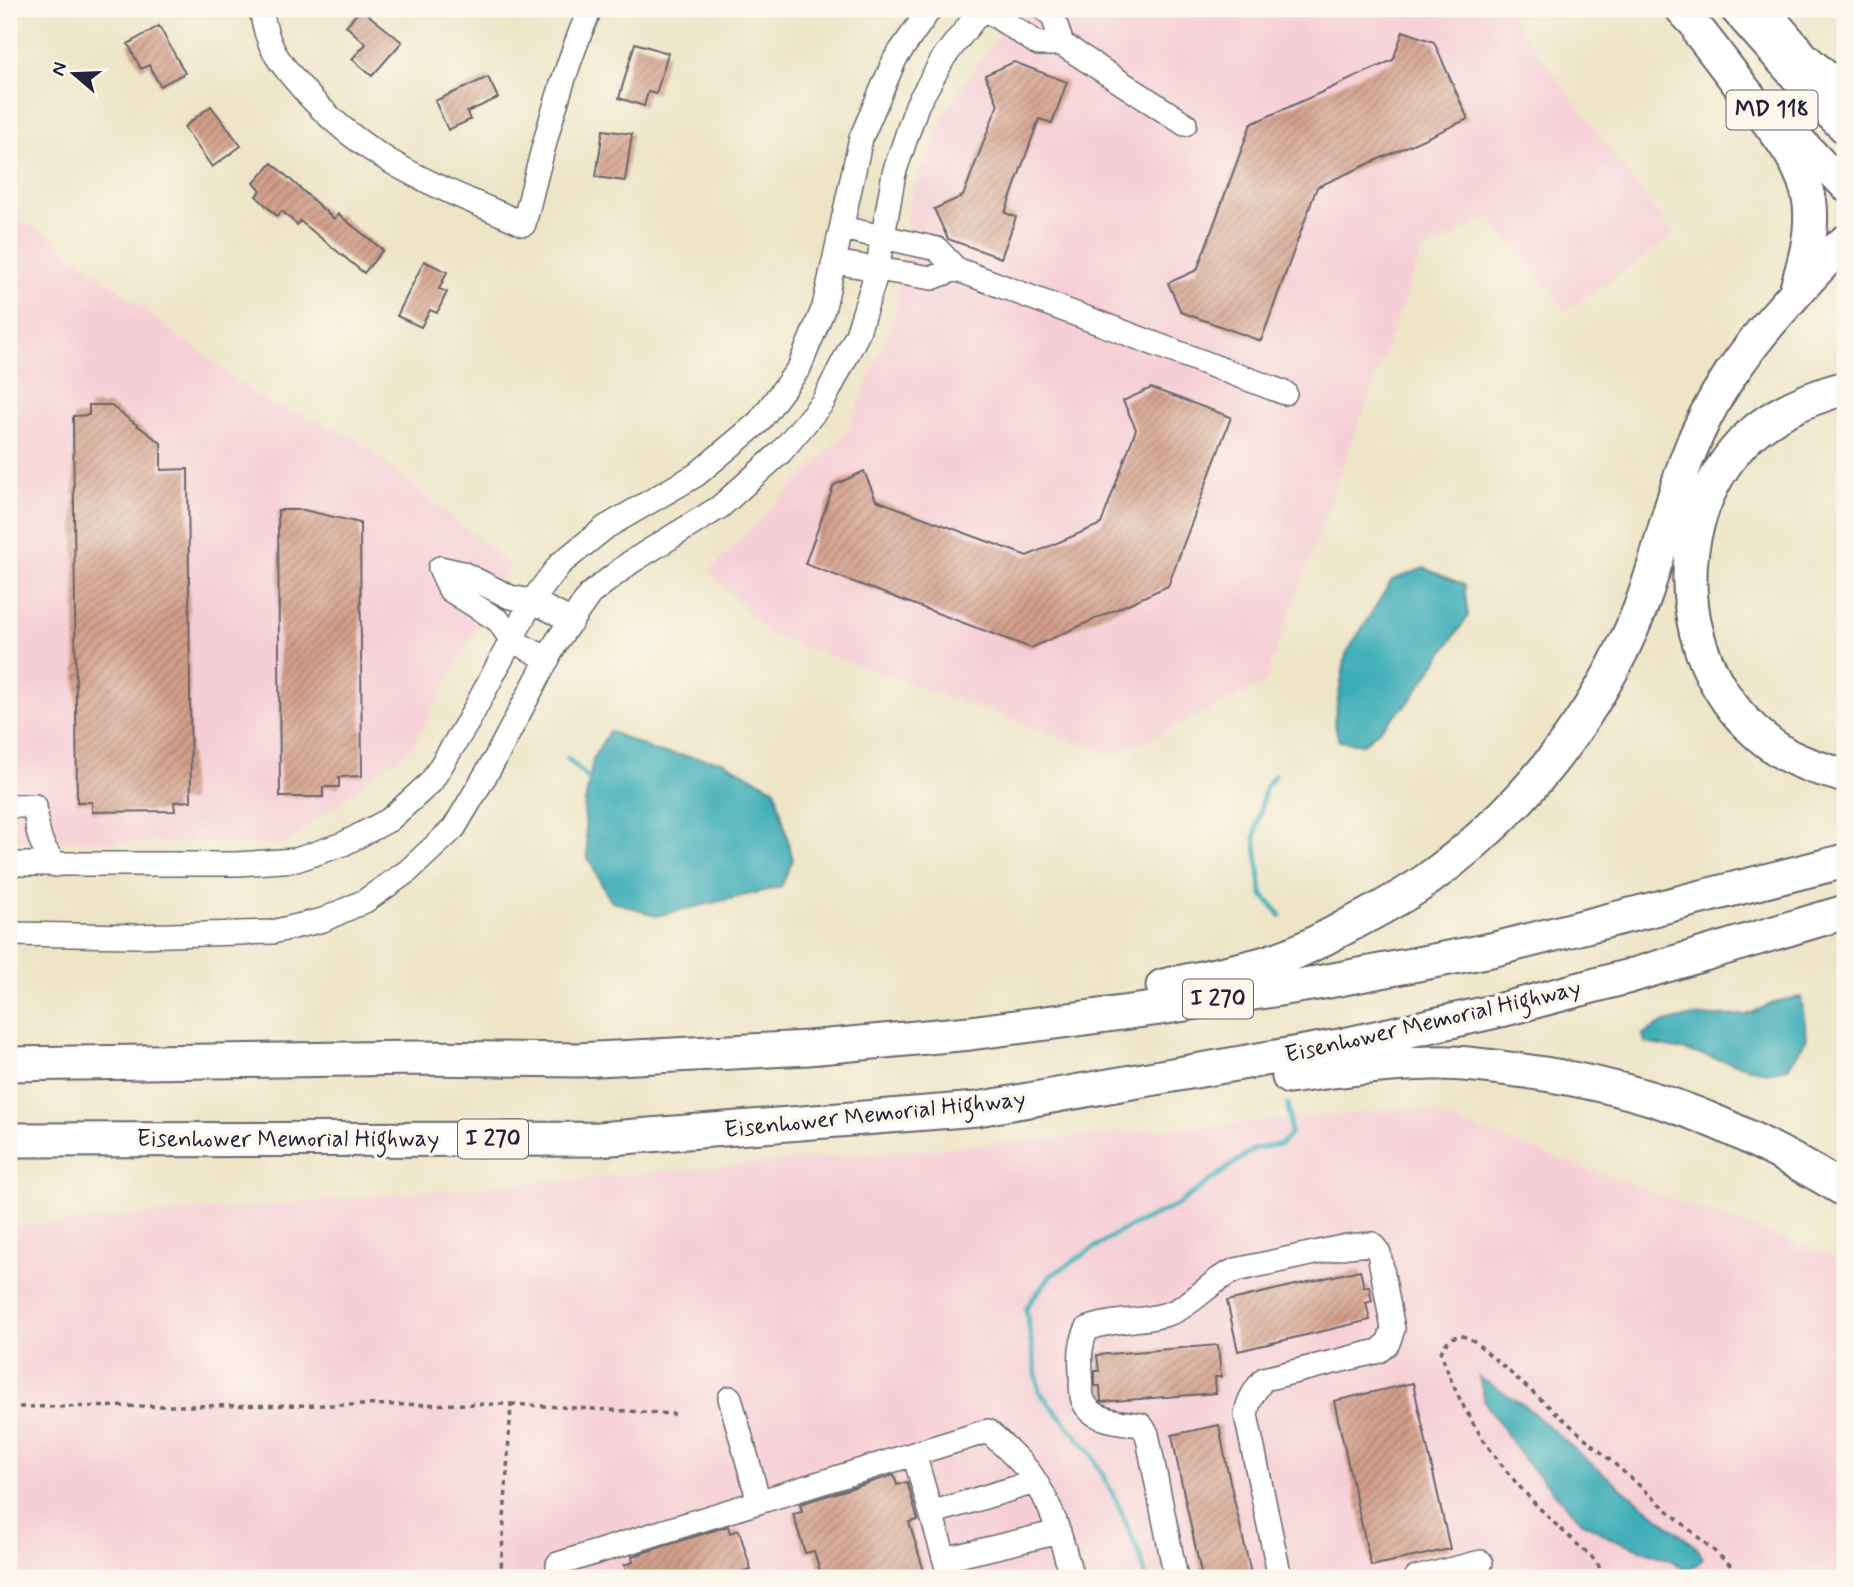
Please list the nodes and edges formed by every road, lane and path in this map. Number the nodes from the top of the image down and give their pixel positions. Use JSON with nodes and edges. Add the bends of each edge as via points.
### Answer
{"nodes":[{"id":1,"x":261,"y":9,"type":"edge"},
{"id":2,"x":590,"y":9,"type":"edge"},
{"id":3,"x":930,"y":9,"type":"edge"},
{"id":4,"x":984,"y":9,"type":"edge"},
{"id":5,"x":1044,"y":9,"type":"edge"},
{"id":6,"x":1723,"y":9,"type":"edge"},
{"id":7,"x":1734,"y":9,"type":"edge"},
{"id":8,"x":1761,"y":9,"type":"edge"},
{"id":9,"x":1690,"y":21,"type":"edge"},
{"id":10,"x":1062,"y":44,"type":"junction"},
{"id":11,"x":1765,"y":44,"type":"junction"},
{"id":12,"x":1845,"y":95,"type":"edge"},
{"id":13,"x":1185,"y":124,"type":"dead end"},
{"id":14,"x":1845,"y":130,"type":"edge"},
{"id":15,"x":1845,"y":187,"type":"edge"},
{"id":16,"x":842,"y":228,"type":"junction"},
{"id":17,"x":883,"y":237,"type":"junction"},
{"id":18,"x":1845,"y":242,"type":"edge"},
{"id":19,"x":834,"y":262,"type":"junction"},
{"id":20,"x":956,"y":269,"type":"junction"},
{"id":21,"x":877,"y":271,"type":"junction"},
{"id":22,"x":1795,"y":293,"type":"junction"},
{"id":23,"x":1845,"y":388,"type":"edge"},
{"id":24,"x":1285,"y":393,"type":"dead end"},
{"id":25,"x":532,"y":601,"type":"junction"},
{"id":26,"x":572,"y":621,"type":"junction"},
{"id":27,"x":511,"y":640,"type":"junction"},
{"id":28,"x":548,"y":659,"type":"junction"},
{"id":29,"x":1845,"y":776,"type":"edge"},
{"id":30,"x":9,"y":806,"type":"edge"},
{"id":31,"x":1845,"y":861,"type":"edge"},
{"id":32,"x":9,"y":864,"type":"edge"},
{"id":33,"x":56,"y":865,"type":"junction"},
{"id":34,"x":1845,"y":912,"type":"edge"},
{"id":35,"x":9,"y":934,"type":"edge"},
{"id":36,"x":578,"y":1060,"type":"junction"},
{"id":37,"x":9,"y":1064,"type":"edge"},
{"id":38,"x":977,"y":1109,"type":"junction"},
{"id":39,"x":9,"y":1140,"type":"edge"},
{"id":40,"x":1845,"y":1190,"type":"edge"},
{"id":41,"x":730,"y":1398,"type":"dead end"},
{"id":42,"x":511,"y":1404,"type":"junction"},
{"id":43,"x":9,"y":1407,"type":"edge"},
{"id":44,"x":675,"y":1413,"type":"dead end"},
{"id":45,"x":914,"y":1454,"type":"junction"},
{"id":46,"x":1035,"y":1482,"type":"junction"},
{"id":47,"x":759,"y":1502,"type":"junction"},
{"id":48,"x":931,"y":1513,"type":"junction"},
{"id":49,"x":1059,"y":1532,"type":"junction"},
{"id":50,"x":1481,"y":1562,"type":"dead end"},
{"id":51,"x":948,"y":1569,"type":"edge"},
{"id":52,"x":496,"y":1578,"type":"edge"},
{"id":53,"x":558,"y":1578,"type":"edge"},
{"id":54,"x":1071,"y":1578,"type":"edge"},
{"id":55,"x":1177,"y":1578,"type":"edge"},
{"id":56,"x":1280,"y":1578,"type":"edge"},
{"id":57,"x":1416,"y":1578,"type":"edge"},
{"id":58,"x":1600,"y":1578,"type":"edge"},
{"id":59,"x":1745,"y":1578,"type":"edge"}],
"edges":[{"from":1,"to":2,"type":"street","via":[[277,60],[323,113],[357,142],[396,167],[524,224],[550,122]]},
{"from":3,"to":16,"type":"street","via":[[895,59],[861,138]]},
{"from":4,"to":10,"type":"street","via":[[1038,44]]},
{"from":4,"to":17,"type":"street","via":[[944,57],[918,105],[894,173]]},
{"from":5,"to":10,"type":"street","via":[[1053,16]]},
{"from":6,"to":11,"type":"main road"},
{"from":7,"to":11,"type":"main road","number":"MD 118"},
{"from":8,"to":12,"type":"highway","via":[[1802,57]]},
{"from":9,"to":15,"type":"main road","number":"MD 118"},
{"from":9,"to":22,"type":"highway","via":[[1785,144],[1805,182],[1811,227]]},
{"from":10,"to":13,"type":"street"},
{"from":11,"to":14,"type":"main road","number":"MD 118"},
{"from":16,"to":17,"type":"street"},
{"from":16,"to":19,"type":"street"},
{"from":17,"to":20,"type":"street","via":[[937,249]]},
{"from":17,"to":21,"type":"street"},
{"from":18,"to":22,"type":"highway"},
{"from":19,"to":21,"type":"street"},
{"from":19,"to":25,"type":"street","via":[[824,307],[799,368],[760,422],[696,475],[606,527],[560,564]]},
{"from":20,"to":21,"type":"street","via":[[932,278]]},
{"from":20,"to":24,"type":"street"},
{"from":21,"to":26,"type":"street","via":[[857,335],[823,402],[781,452],[720,507],[631,562],[590,594]]},
{"from":22,"to":36,"type":"highway","via":[[1749,346],[1703,419],[1640,608],[1595,700],[1518,802],[1423,883],[1324,939],[1274,960],[1218,975],[967,1013],[807,1028]]},
{"from":23,"to":29,"type":"highway","via":[[1818,395],[1771,419],[1743,442],[1716,480],[1701,512],[1691,546],[1689,583],[1693,626],[1725,698],[1752,729],[1785,754]]},
{"from":25,"to":26,"type":"street"},
{"from":25,"to":27,"type":"street"},
{"from":25,"to":27,"type":"street","via":[[510,597],[462,573],[440,568],[450,590],[499,621]]},
{"from":26,"to":28,"type":"street"},
{"from":27,"to":28,"type":"street"},
{"from":27,"to":33,"type":"street","via":[[431,782],[389,820],[343,844],[296,860]]},
{"from":28,"to":35,"type":"street","via":[[454,828],[408,871],[365,901],[323,920],[272,932]]},
{"from":30,"to":33,"type":"street","via":[[35,806],[42,848]]},
{"from":31,"to":36,"type":"highway","number":"I 270","via":[[1491,950],[1296,987],[970,1033],[808,1048]]},
{"from":32,"to":33,"type":"street"},
{"from":34,"to":38,"type":"highway","name":"Eisenhower Memorial Highway","number":"I 270","via":[[1502,1010],[1339,1046]]},
{"from":36,"to":37,"type":"highway","number":"I 270"},
{"from":38,"to":39,"type":"highway","name":"Eisenhower Memorial Highway","number":"I 270","via":[[599,1139]]},
{"from":38,"to":40,"type":"highway","via":[[1170,1096],[1341,1069],[1434,1063],[1486,1066],[1600,1084],[1662,1102],[1742,1135]]},
{"from":41,"to":47,"type":"street"},
{"from":42,"to":43,"type":"path"},
{"from":42,"to":44,"type":"path"},
{"from":42,"to":52,"type":"path","via":[[501,1570]]},
{"from":45,"to":46,"type":"street","via":[[988,1431]]},
{"from":45,"to":47,"type":"street"},
{"from":45,"to":48,"type":"street"},
{"from":46,"to":48,"type":"street"},
{"from":46,"to":49,"type":"street"},
{"from":47,"to":53,"type":"street","via":[[558,1564]]},
{"from":48,"to":51,"type":"street"},
{"from":49,"to":51,"type":"street"},
{"from":49,"to":54,"type":"street"},
{"from":50,"to":57,"type":"street"},
{"from":55,"to":56,"type":"street","via":[[1147,1434],[1141,1425],[1105,1419],[1083,1400],[1080,1352],[1087,1329],[1175,1311],[1223,1275],[1237,1270],[1372,1244],[1379,1253],[1391,1312],[1393,1329],[1388,1343],[1379,1351],[1264,1379],[1247,1406],[1245,1415]]},
{"from":58,"to":59,"type":"path","via":[[1599,1566],[1591,1556],[1535,1505],[1478,1429],[1441,1352],[1449,1339],[1461,1335],[1474,1341]]}]}
